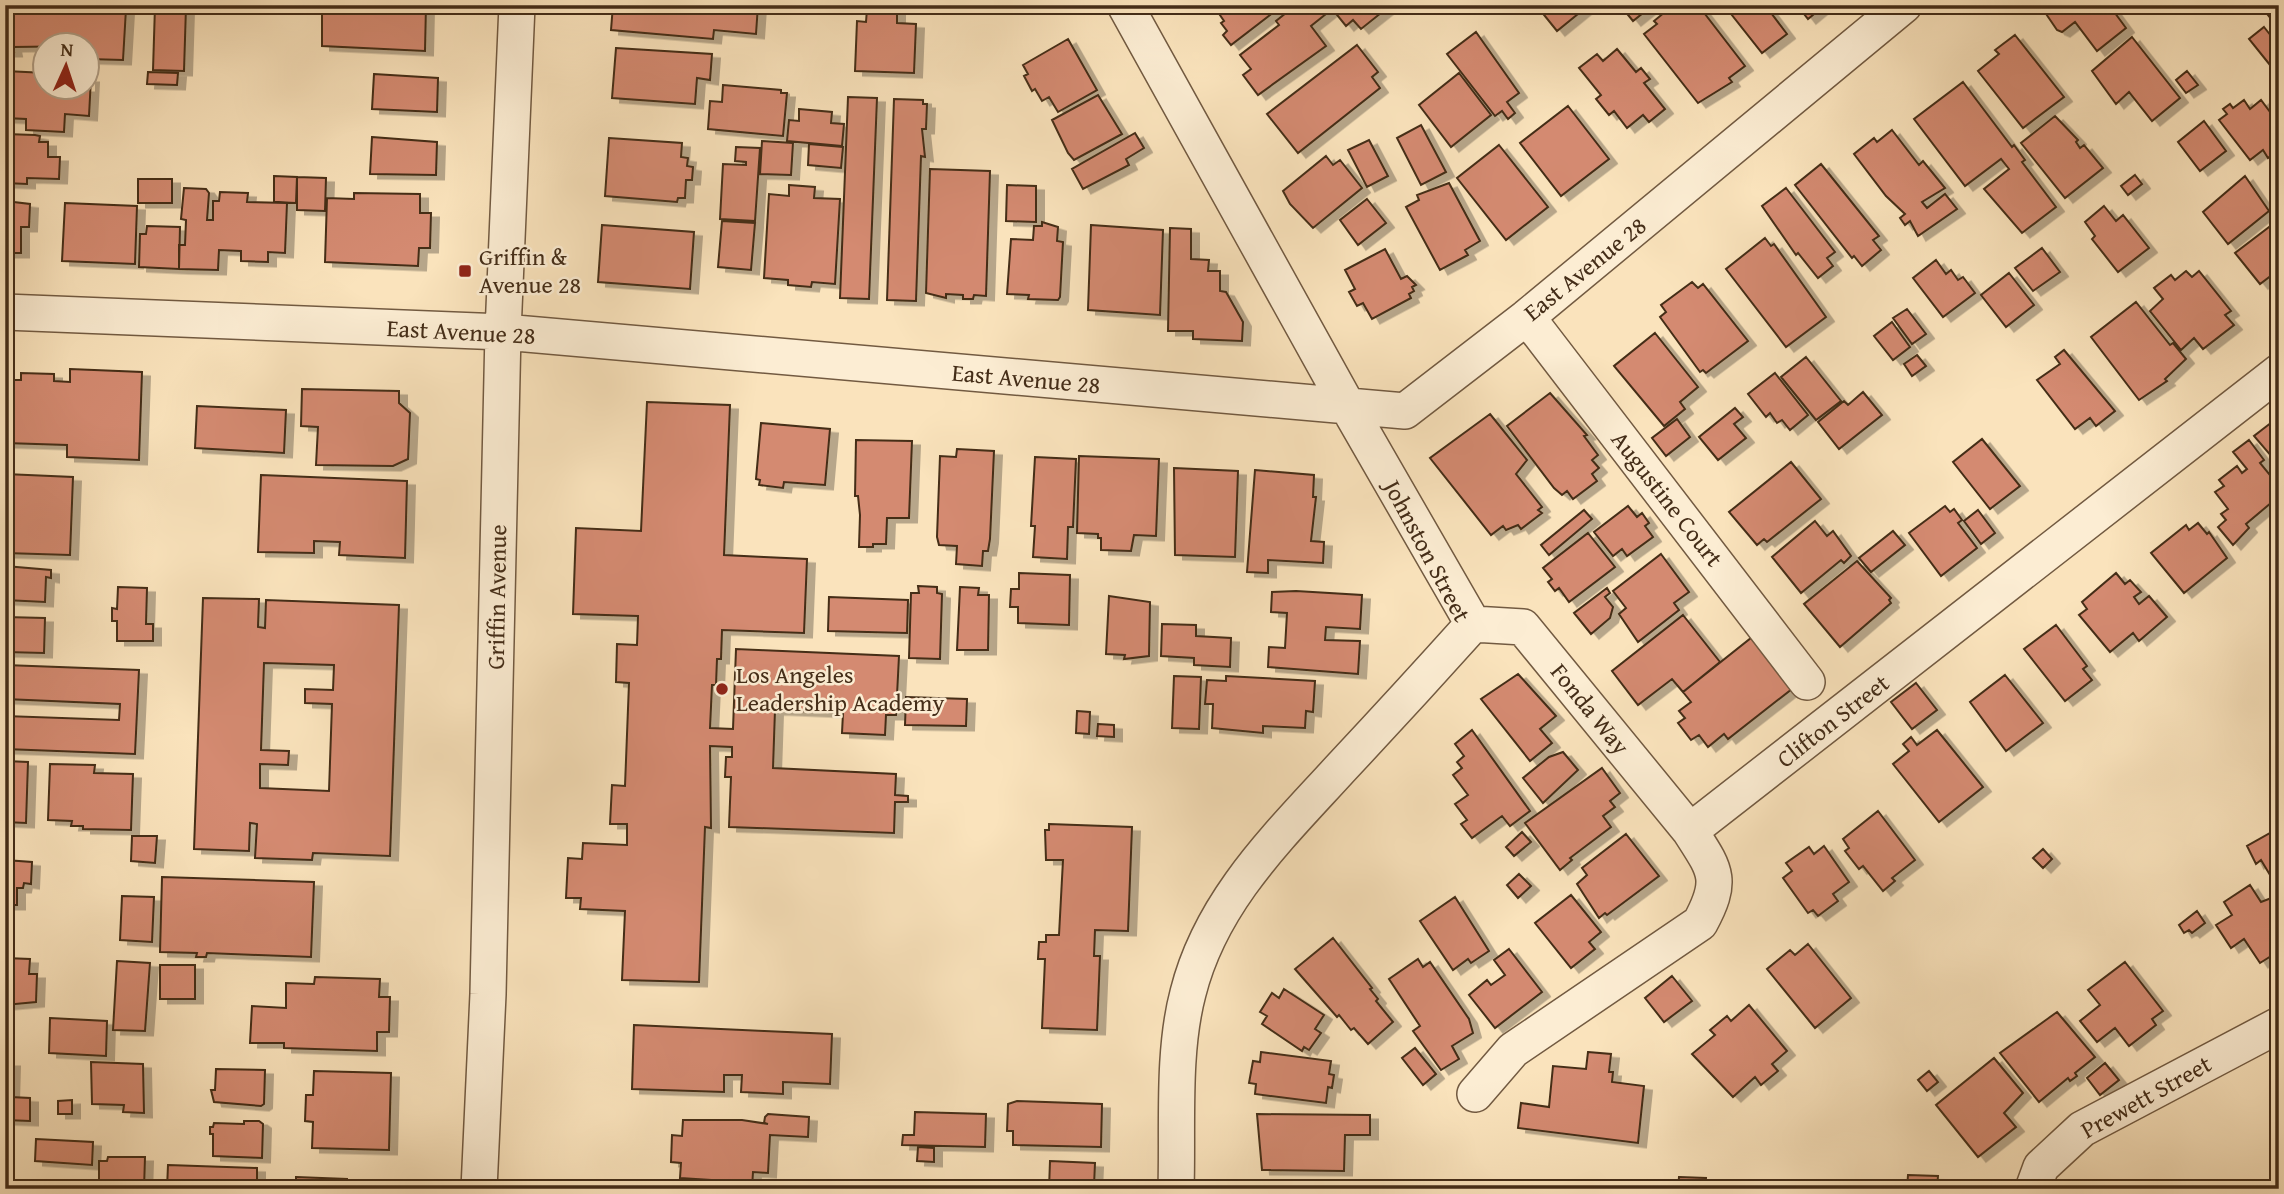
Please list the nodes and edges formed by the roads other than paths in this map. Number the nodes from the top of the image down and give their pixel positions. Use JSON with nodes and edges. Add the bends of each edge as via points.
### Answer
{"nodes":[{"id":1,"x":517,"y":5,"type":"edge"},
{"id":2,"x":1125,"y":5,"type":"edge"},
{"id":3,"x":1904,"y":5,"type":"edge"},
{"id":4,"x":5,"y":312,"type":"edge"},
{"id":5,"x":1527,"y":317,"type":"junction"},
{"id":6,"x":503,"y":332,"type":"junction"},
{"id":7,"x":2279,"y":372,"type":"edge"},
{"id":8,"x":1348,"y":407,"type":"junction"},
{"id":9,"x":1473,"y":624,"type":"junction"},
{"id":10,"x":1807,"y":682,"type":"dead end"},
{"id":11,"x":1690,"y":831,"type":"junction"},
{"id":12,"x":2279,"y":1025,"type":"edge"},
{"id":13,"x":1475,"y":1094,"type":"dead end"},
{"id":14,"x":479,"y":1189,"type":"edge"},
{"id":15,"x":1176,"y":1189,"type":"edge"},
{"id":16,"x":2033,"y":1189,"type":"edge"}],
"edges":[{"from":1,"to":6,"type":"street","name":"Griffin Avenue"},
{"from":2,"to":8,"type":"street","name":"Johnston Street"},
{"from":3,"to":5,"type":"street","name":"East Avenue 28"},
{"from":4,"to":6,"type":"street","name":"East Avenue 28"},
{"from":5,"to":8,"type":"street","name":"East Avenue 28","via":[[1405,411]]},
{"from":5,"to":10,"type":"street","name":"Augustine Court"},
{"from":6,"to":8,"type":"street","name":"East Avenue 28"},
{"from":6,"to":14,"type":"street","name":"Griffin Avenue","via":[[488,993]]},
{"from":7,"to":11,"type":"street","name":"Clifton Street"},
{"from":8,"to":9,"type":"street","name":"Johnston Street"},
{"from":9,"to":11,"type":"street","name":"Fonda Way","via":[[1523,627]]},
{"from":9,"to":15,"type":"street","name":"Johnston Street","via":[[1267,848],[1231,894],[1205,943],[1187,995],[1180,1052]]},
{"from":11,"to":13,"type":"street","via":[[1713,867],[1715,896],[1700,923],[1513,1050]]},
{"from":12,"to":16,"type":"street","name":"Prewett Street","via":[[2081,1129],[2040,1167]]}]}
